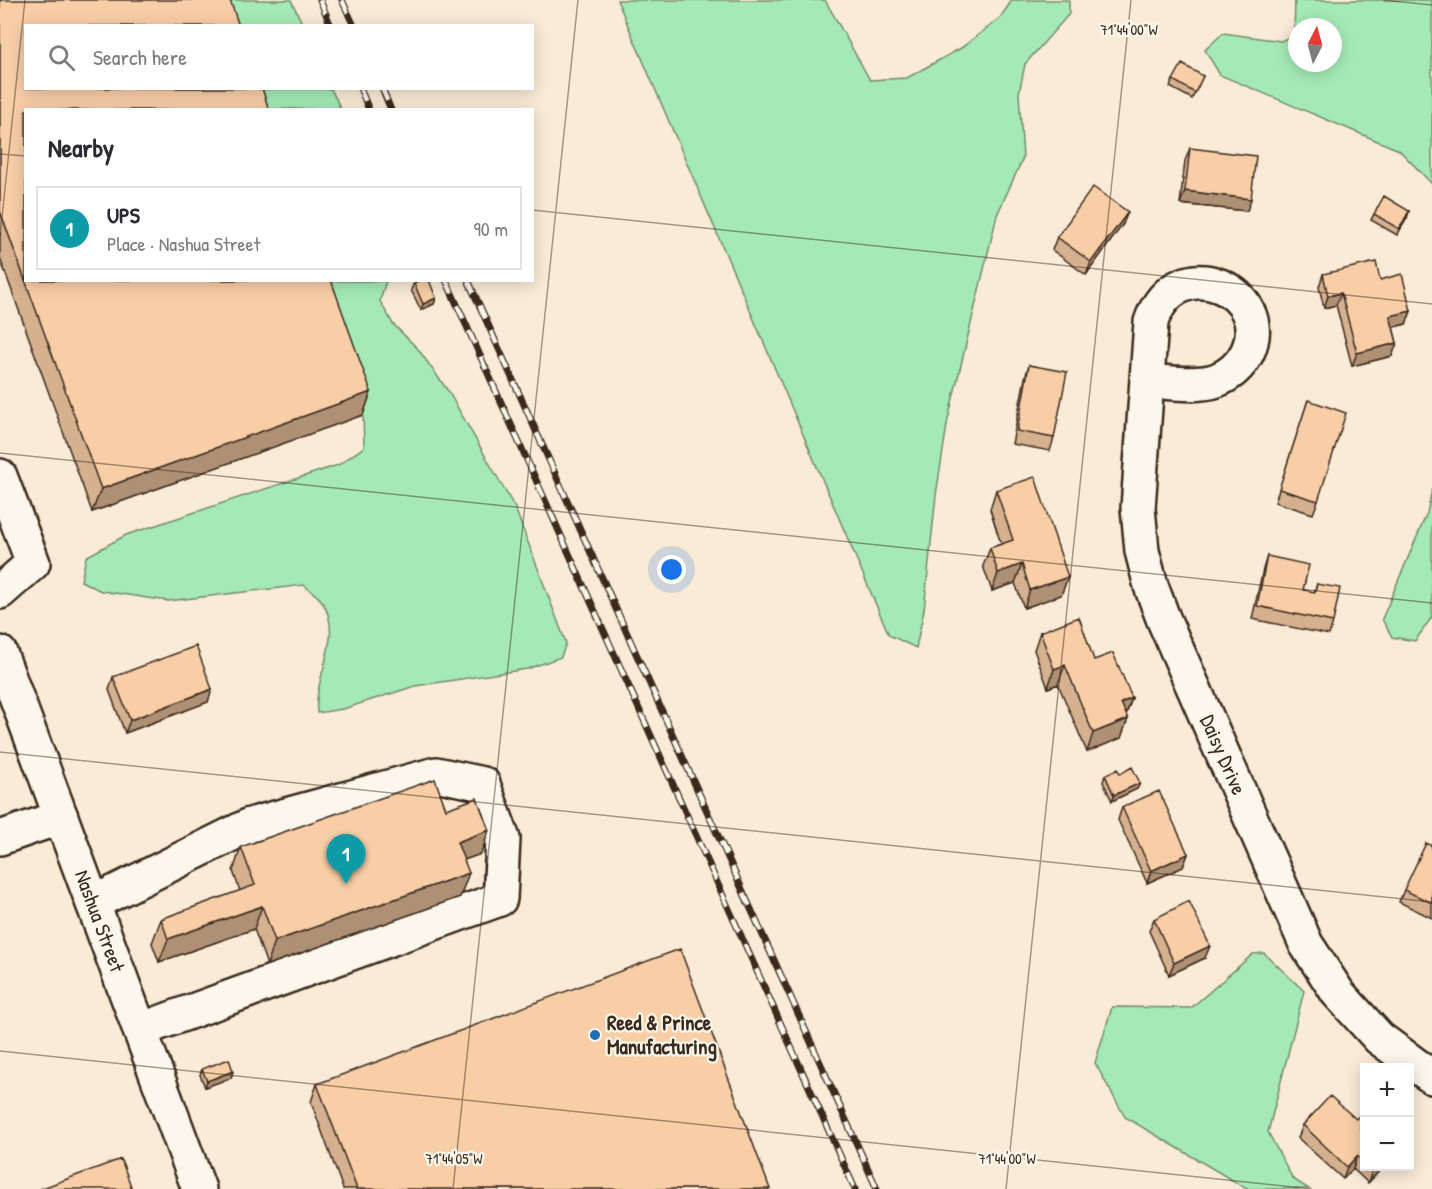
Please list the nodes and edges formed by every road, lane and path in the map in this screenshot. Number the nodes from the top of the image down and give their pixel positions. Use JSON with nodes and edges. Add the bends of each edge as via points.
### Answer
{"nodes":[{"id":1,"x":1148,"y":381,"type":"dead end"},
{"id":2,"x":0,"y":476,"type":"edge"},
{"id":3,"x":0,"y":592,"type":"edge"},
{"id":4,"x":0,"y":653,"type":"edge"},
{"id":5,"x":61,"y":817,"type":"junction"},
{"id":6,"x":0,"y":838,"type":"edge"},
{"id":7,"x":93,"y":903,"type":"junction"},
{"id":8,"x":140,"y":1030,"type":"junction"},
{"id":9,"x":1432,"y":1077,"type":"edge"},
{"id":10,"x":199,"y":1189,"type":"edge"}],
"edges":[{"from":1,"to":9,"type":"street","name":"Daisy Drive","via":[[1138,508],[1142,551],[1163,618],[1306,944],[1338,993],[1379,1038]]},
{"from":2,"to":3,"type":"street","via":[[33,563]]},
{"from":4,"to":5,"type":"street","name":"Nashua Street"},
{"from":5,"to":6,"type":"street"},
{"from":5,"to":7,"type":"street","name":"Nashua Street"},
{"from":7,"to":8,"type":"street","name":"Nashua Street"},
{"from":7,"to":8,"type":"street","via":[[249,825],[436,774],[483,784],[503,839],[500,899]]},
{"from":8,"to":10,"type":"street","name":"Nashua Street"}]}
